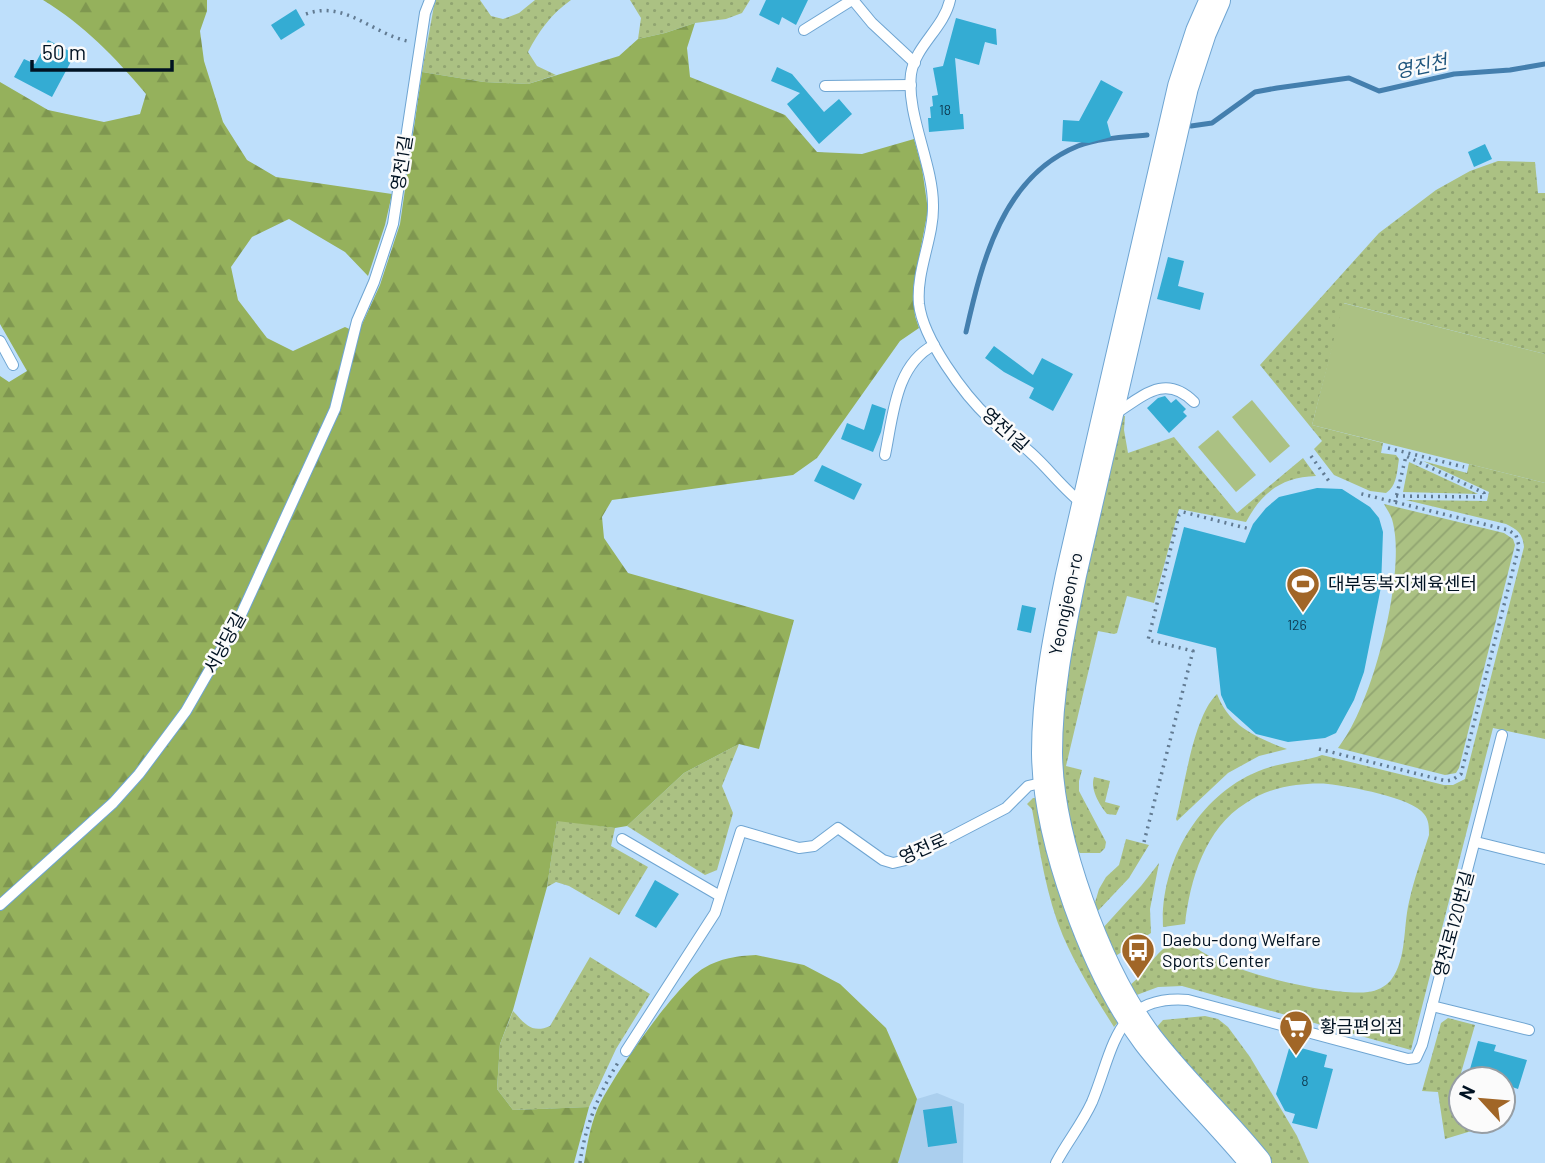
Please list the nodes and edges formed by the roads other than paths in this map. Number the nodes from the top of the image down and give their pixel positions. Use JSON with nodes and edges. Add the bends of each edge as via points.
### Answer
{"nodes":[{"id":1,"x":430,"y":0,"type":"edge"},
{"id":2,"x":852,"y":0,"type":"edge"},
{"id":3,"x":950,"y":0,"type":"edge"},
{"id":4,"x":1215,"y":0,"type":"edge"},
{"id":5,"x":804,"y":30,"type":"dead end"},
{"id":6,"x":915,"y":63,"type":"junction"},
{"id":7,"x":911,"y":85,"type":"junction"},
{"id":8,"x":825,"y":86,"type":"dead end"},
{"id":9,"x":357,"y":321,"type":"joint"},
{"id":10,"x":0,"y":341,"type":"edge"},
{"id":11,"x":934,"y":345,"type":"junction"},
{"id":12,"x":13,"y":365,"type":"dead end"},
{"id":13,"x":1194,"y":402,"type":"dead end"},
{"id":14,"x":1107,"y":419,"type":"junction"},
{"id":15,"x":885,"y":455,"type":"dead end"},
{"id":16,"x":1086,"y":506,"type":"junction"},
{"id":17,"x":1502,"y":735,"type":"dead end"},
{"id":18,"x":1049,"y":781,"type":"junction"},
{"id":19,"x":622,"y":839,"type":"dead end"},
{"id":20,"x":1476,"y":842,"type":"junction"},
{"id":21,"x":1545,"y":859,"type":"edge"},
{"id":22,"x":720,"y":896,"type":"junction"},
{"id":23,"x":0,"y":905,"type":"edge"},
{"id":24,"x":1433,"y":1006,"type":"junction"},
{"id":25,"x":1131,"y":1014,"type":"junction"},
{"id":26,"x":1529,"y":1030,"type":"dead end"},
{"id":27,"x":626,"y":1051,"type":"road end"},
{"id":28,"x":1062,"y":1160,"type":"edge"},
{"id":29,"x":1256,"y":1163,"type":"edge"}],
"edges":[{"from":1,"to":9,"type":"lane","name":"영전1길","via":[[393,224]]},
{"from":2,"to":5,"type":"lane"},
{"from":2,"to":6,"type":"lane"},
{"from":3,"to":6,"type":"lane","name":"영전1길"},
{"from":4,"to":14,"type":"street","name":"Yeongjeon-ro","via":[[1183,88]]},
{"from":6,"to":7,"type":"lane","name":"영전1길"},
{"from":7,"to":8,"type":"lane"},
{"from":7,"to":11,"type":"lane","name":"영전1길","via":[[933,204],[918,290],[922,318]]},
{"from":9,"to":23,"type":"lane","name":"서낭당길","via":[[335,409],[240,617],[186,711],[113,803]]},
{"from":10,"to":12,"type":"lane"},
{"from":11,"to":15,"type":"lane","via":[[903,377]]},
{"from":11,"to":16,"type":"lane","name":"영전1길","via":[[988,417]]},
{"from":13,"to":14,"type":"lane","via":[[1178,389],[1164,387]]},
{"from":14,"to":16,"type":"street","name":"Yeongjeon-ro"},
{"from":16,"to":18,"type":"street","name":"Yeongjeon-ro","via":[[1054,657]]},
{"from":17,"to":20,"type":"lane","name":"영전로120번길"},
{"from":18,"to":22,"type":"lane","name":"영전로","via":[[1028,786],[1006,808],[893,863],[838,828],[814,846],[799,848],[741,831]]},
{"from":18,"to":25,"type":"street","name":"Yeongjeon-ro","via":[[1059,838],[1084,917]]},
{"from":19,"to":22,"type":"lane"},
{"from":20,"to":21,"type":"lane"},
{"from":20,"to":24,"type":"lane","name":"영전로120번길"},
{"from":22,"to":27,"type":"lane","name":"영전로","via":[[707,927]]},
{"from":24,"to":25,"type":"lane","name":"영전로120번길","via":[[1420,1053],[1412,1060],[1188,1000],[1161,1000]]},
{"from":24,"to":26,"type":"lane"},
{"from":25,"to":28,"type":"lane","via":[[1119,1028],[1091,1104]]},
{"from":25,"to":29,"type":"street","name":"Yeongjeon-ro","via":[[1162,1057]]}]}
